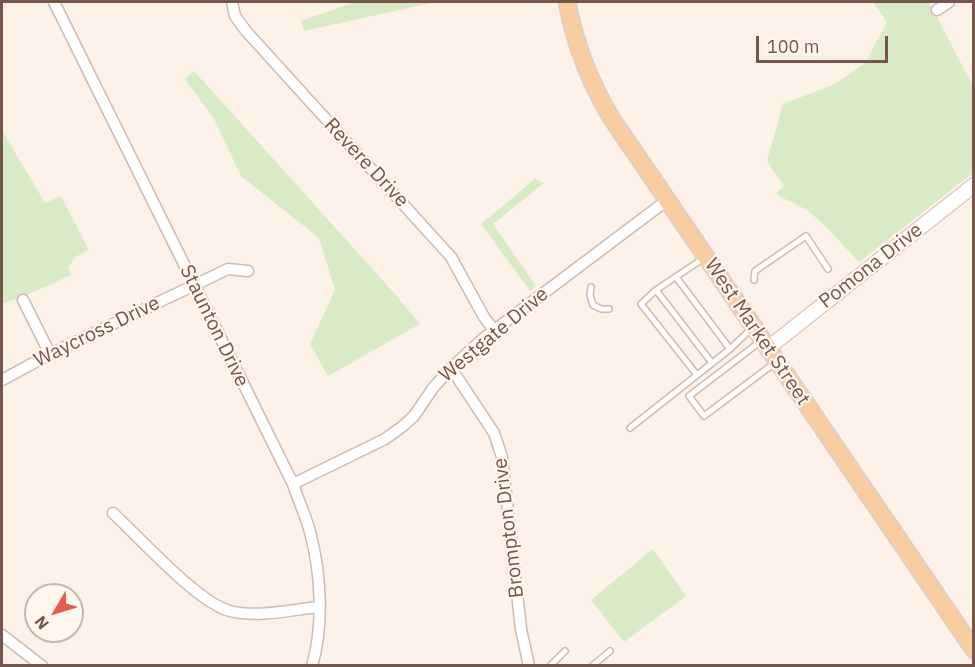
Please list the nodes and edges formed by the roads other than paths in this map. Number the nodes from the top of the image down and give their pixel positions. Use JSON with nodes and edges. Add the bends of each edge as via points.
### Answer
{"nodes":[{"id":1,"x":54,"y":2,"type":"edge"},
{"id":2,"x":232,"y":2,"type":"edge"},
{"id":3,"x":567,"y":2,"type":"edge"},
{"id":4,"x":949,"y":2,"type":"edge"},
{"id":5,"x":937,"y":10,"type":"dead end"},
{"id":6,"x":974,"y":185,"type":"edge"},
{"id":7,"x":666,"y":201,"type":"junction"},
{"id":8,"x":705,"y":258,"type":"junction"},
{"id":9,"x":828,"y":269,"type":"dead end"},
{"id":10,"x":248,"y":271,"type":"dead end"},
{"id":11,"x":676,"y":277,"type":"junction"},
{"id":12,"x":754,"y":280,"type":"dead end"},
{"id":13,"x":194,"y":285,"type":"junction"},
{"id":14,"x":591,"y":287,"type":"dead end"},
{"id":15,"x":656,"y":290,"type":"junction"},
{"id":16,"x":22,"y":300,"type":"dead end"},
{"id":17,"x":609,"y":309,"type":"dead end"},
{"id":18,"x":494,"y":330,"type":"junction"},
{"id":19,"x":765,"y":344,"type":"junction"},
{"id":20,"x":730,"y":349,"type":"junction"},
{"id":21,"x":50,"y":354,"type":"junction"},
{"id":22,"x":712,"y":363,"type":"junction"},
{"id":23,"x":451,"y":368,"type":"junction"},
{"id":24,"x":697,"y":375,"type":"junction"},
{"id":25,"x":2,"y":380,"type":"edge"},
{"id":26,"x":630,"y":428,"type":"dead end"},
{"id":27,"x":293,"y":484,"type":"junction"},
{"id":28,"x":113,"y":513,"type":"dead end"},
{"id":29,"x":318,"y":607,"type":"junction"},
{"id":30,"x":2,"y":635,"type":"edge"},
{"id":31,"x":974,"y":650,"type":"edge"},
{"id":32,"x":565,"y":651,"type":"dead end"},
{"id":33,"x":610,"y":651,"type":"dead end"},
{"id":34,"x":42,"y":666,"type":"edge"},
{"id":35,"x":312,"y":666,"type":"edge"},
{"id":36,"x":529,"y":666,"type":"edge"},
{"id":37,"x":550,"y":666,"type":"edge"},
{"id":38,"x":592,"y":666,"type":"edge"}],
"edges":[{"from":1,"to":13,"type":"street","name":"Staunton Drive"},
{"from":2,"to":18,"type":"street","name":"Revere Drive","via":[[235,16],[246,31],[451,257]]},
{"from":3,"to":7,"type":"main road","name":"West Market Street","via":[[596,91]]},
{"from":4,"to":5,"type":"street"},
{"from":6,"to":19,"type":"street","name":"Pomona Drive"},
{"from":7,"to":8,"type":"main road","name":"West Market Street"},
{"from":7,"to":18,"type":"street","name":"Westgate Drive"},
{"from":8,"to":11,"type":"lane"},
{"from":8,"to":19,"type":"main road","name":"West Market Street"},
{"from":9,"to":12,"type":"lane","via":[[806,236],[756,272]]},
{"from":10,"to":13,"type":"street","name":"Waycross Drive","via":[[228,269]]},
{"from":11,"to":15,"type":"lane"},
{"from":11,"to":20,"type":"lane"},
{"from":13,"to":21,"type":"street","name":"Waycross Drive"},
{"from":13,"to":27,"type":"street","name":"Staunton Drive"},
{"from":14,"to":17,"type":"lane","via":[[593,305]]},
{"from":15,"to":22,"type":"lane"},
{"from":15,"to":24,"type":"lane","via":[[641,304]]},
{"from":16,"to":21,"type":"street"},
{"from":18,"to":23,"type":"street","name":"Westgate Drive"},
{"from":19,"to":19,"type":"lane","via":[[704,416],[689,396]]},
{"from":19,"to":20,"type":"lane"},
{"from":19,"to":31,"type":"main road","name":"West Market Street"},
{"from":20,"to":22,"type":"lane"},
{"from":21,"to":25,"type":"street","name":"Waycross Drive"},
{"from":22,"to":24,"type":"lane"},
{"from":23,"to":27,"type":"street","name":"Westgate Drive","via":[[403,426],[385,439]]},
{"from":23,"to":36,"type":"street","name":"Brompton Drive","via":[[494,433],[502,457],[521,629]]},
{"from":24,"to":26,"type":"lane"},
{"from":27,"to":29,"type":"street","name":"Staunton Drive","via":[[310,532],[319,581]]},
{"from":28,"to":29,"type":"street","via":[[208,601],[229,611],[279,612]]},
{"from":29,"to":35,"type":"street","name":"Staunton Drive"},
{"from":30,"to":34,"type":"street"},
{"from":32,"to":37,"type":"lane"},
{"from":33,"to":38,"type":"lane"}]}
